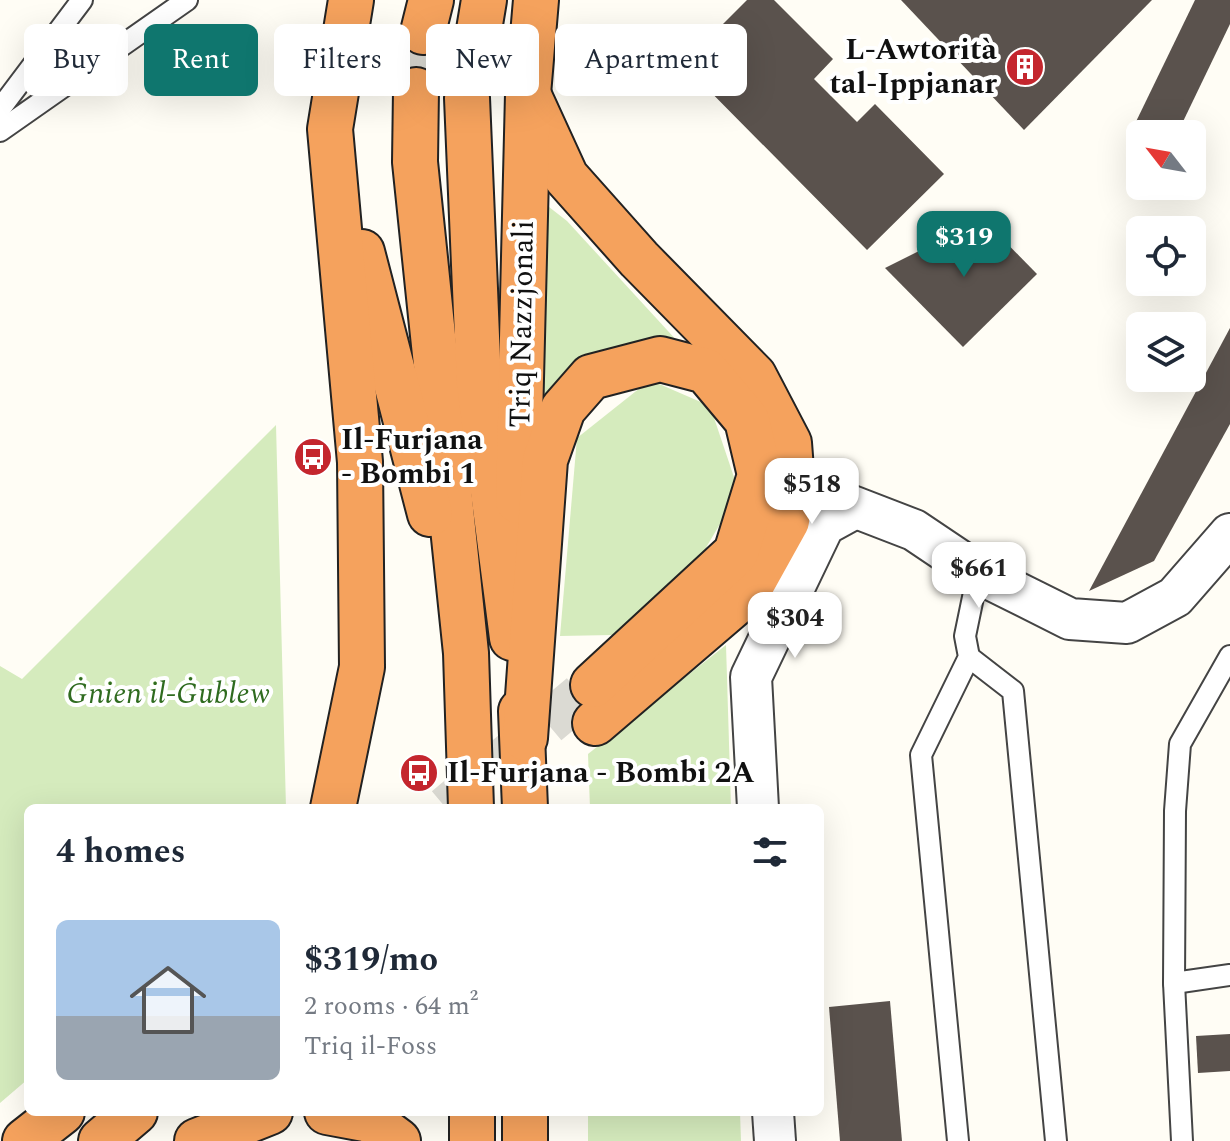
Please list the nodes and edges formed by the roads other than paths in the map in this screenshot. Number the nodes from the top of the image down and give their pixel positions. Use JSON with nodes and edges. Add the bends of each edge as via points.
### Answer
{"nodes":[{"id":1,"x":82,"y":0,"type":"edge"},
{"id":2,"x":187,"y":0,"type":"edge"},
{"id":3,"x":351,"y":0,"type":"edge"},
{"id":4,"x":536,"y":0,"type":"edge"},
{"id":5,"x":534,"y":24,"type":"edge"},
{"id":6,"x":416,"y":90,"type":"tunnel mouth"},
{"id":7,"x":528,"y":96,"type":"edge"},
{"id":8,"x":529,"y":96,"type":"edge"},
{"id":9,"x":467,"y":98,"type":"tunnel mouth"},
{"id":10,"x":0,"y":109,"type":"edge"},
{"id":11,"x":330,"y":129,"type":"junction"},
{"id":12,"x":0,"y":131,"type":"edge"},
{"id":13,"x":792,"y":483,"type":"junction"},
{"id":14,"x":855,"y":508,"type":"junction"},
{"id":15,"x":1230,"y":534,"type":"edge"},
{"id":16,"x":978,"y":573,"type":"junction"},
{"id":17,"x":514,"y":648,"type":"junction"},
{"id":18,"x":466,"y":653,"type":"junction"},
{"id":19,"x":1230,"y":656,"type":"edge"},
{"id":20,"x":969,"y":657,"type":"junction"},
{"id":21,"x":525,"y":738,"type":"junction"},
{"id":22,"x":334,"y":804,"type":"edge"},
{"id":23,"x":471,"y":804,"type":"edge"},
{"id":24,"x":525,"y":804,"type":"edge"},
{"id":25,"x":758,"y":804,"type":"edge"},
{"id":26,"x":1230,"y":975,"type":"edge"},
{"id":27,"x":1174,"y":983,"type":"junction"},
{"id":28,"x":45,"y":1116,"type":"edge"},
{"id":29,"x":57,"y":1116,"type":"edge"},
{"id":30,"x":130,"y":1116,"type":"edge"},
{"id":31,"x":260,"y":1116,"type":"edge"},
{"id":32,"x":348,"y":1116,"type":"edge"},
{"id":33,"x":472,"y":1116,"type":"edge"},
{"id":34,"x":525,"y":1116,"type":"edge"},
{"id":35,"x":773,"y":1116,"type":"edge"},
{"id":36,"x":18,"y":1141,"type":"edge"},
{"id":37,"x":25,"y":1141,"type":"edge"},
{"id":38,"x":101,"y":1141,"type":"edge"},
{"id":39,"x":197,"y":1141,"type":"edge"},
{"id":40,"x":398,"y":1141,"type":"edge"},
{"id":41,"x":472,"y":1141,"type":"edge"},
{"id":42,"x":525,"y":1141,"type":"edge"},
{"id":43,"x":775,"y":1141,"type":"edge"},
{"id":44,"x":958,"y":1141,"type":"edge"},
{"id":45,"x":1056,"y":1141,"type":"edge"},
{"id":46,"x":1182,"y":1141,"type":"edge"}],
"edges":[{"from":1,"to":10,"type":"lane"},
{"from":2,"to":12,"type":"lane"},
{"from":3,"to":11,"type":"highway"},
{"from":4,"to":5,"type":"highway","name":"Triq Nazzjonali"},
{"from":6,"to":18,"type":"highway","via":[[415,162]]},
{"from":7,"to":17,"type":"highway","name":"Triq Nazzjonali"},
{"from":8,"to":13,"type":"highway","via":[[566,177],[754,376],[789,443]]},
{"from":9,"to":17,"type":"highway","name":"Triq Nazzjonali","via":[[479,384]]},
{"from":11,"to":18,"type":"highway"},
{"from":11,"to":22,"type":"highway","via":[[360,462],[363,600],[362,667]]},
{"from":13,"to":14,"type":"street"},
{"from":13,"to":21,"type":"highway","via":[[787,521],[747,593],[594,704],[736,553],[760,475],[747,420],[706,371],[660,359],[591,377],[563,409],[545,460]]},
{"from":14,"to":16,"type":"street","via":[[914,530]]},
{"from":14,"to":25,"type":"street","via":[[824,525],[751,677]]},
{"from":15,"to":16,"type":"street","via":[[1175,597],[1127,623],[1070,619]]},
{"from":16,"to":20,"type":"lane","via":[[965,636]]},
{"from":17,"to":21,"type":"highway","name":"Triq Nazzjonali"},
{"from":18,"to":23,"type":"highway"},
{"from":19,"to":27,"type":"lane","via":[[1180,744]]},
{"from":20,"to":44,"type":"lane","via":[[921,755]]},
{"from":20,"to":45,"type":"lane","via":[[1013,691]]},
{"from":21,"to":24,"type":"highway","name":"Triq Nazzjonali"},
{"from":26,"to":27,"type":"lane"},
{"from":27,"to":46,"type":"lane"},
{"from":28,"to":36,"type":"highway"},
{"from":29,"to":37,"type":"highway"},
{"from":30,"to":38,"type":"highway"},
{"from":31,"to":39,"type":"highway"},
{"from":32,"to":40,"type":"highway","via":[[370,1120]]},
{"from":33,"to":41,"type":"highway"},
{"from":34,"to":42,"type":"highway"},
{"from":35,"to":43,"type":"street"}]}
